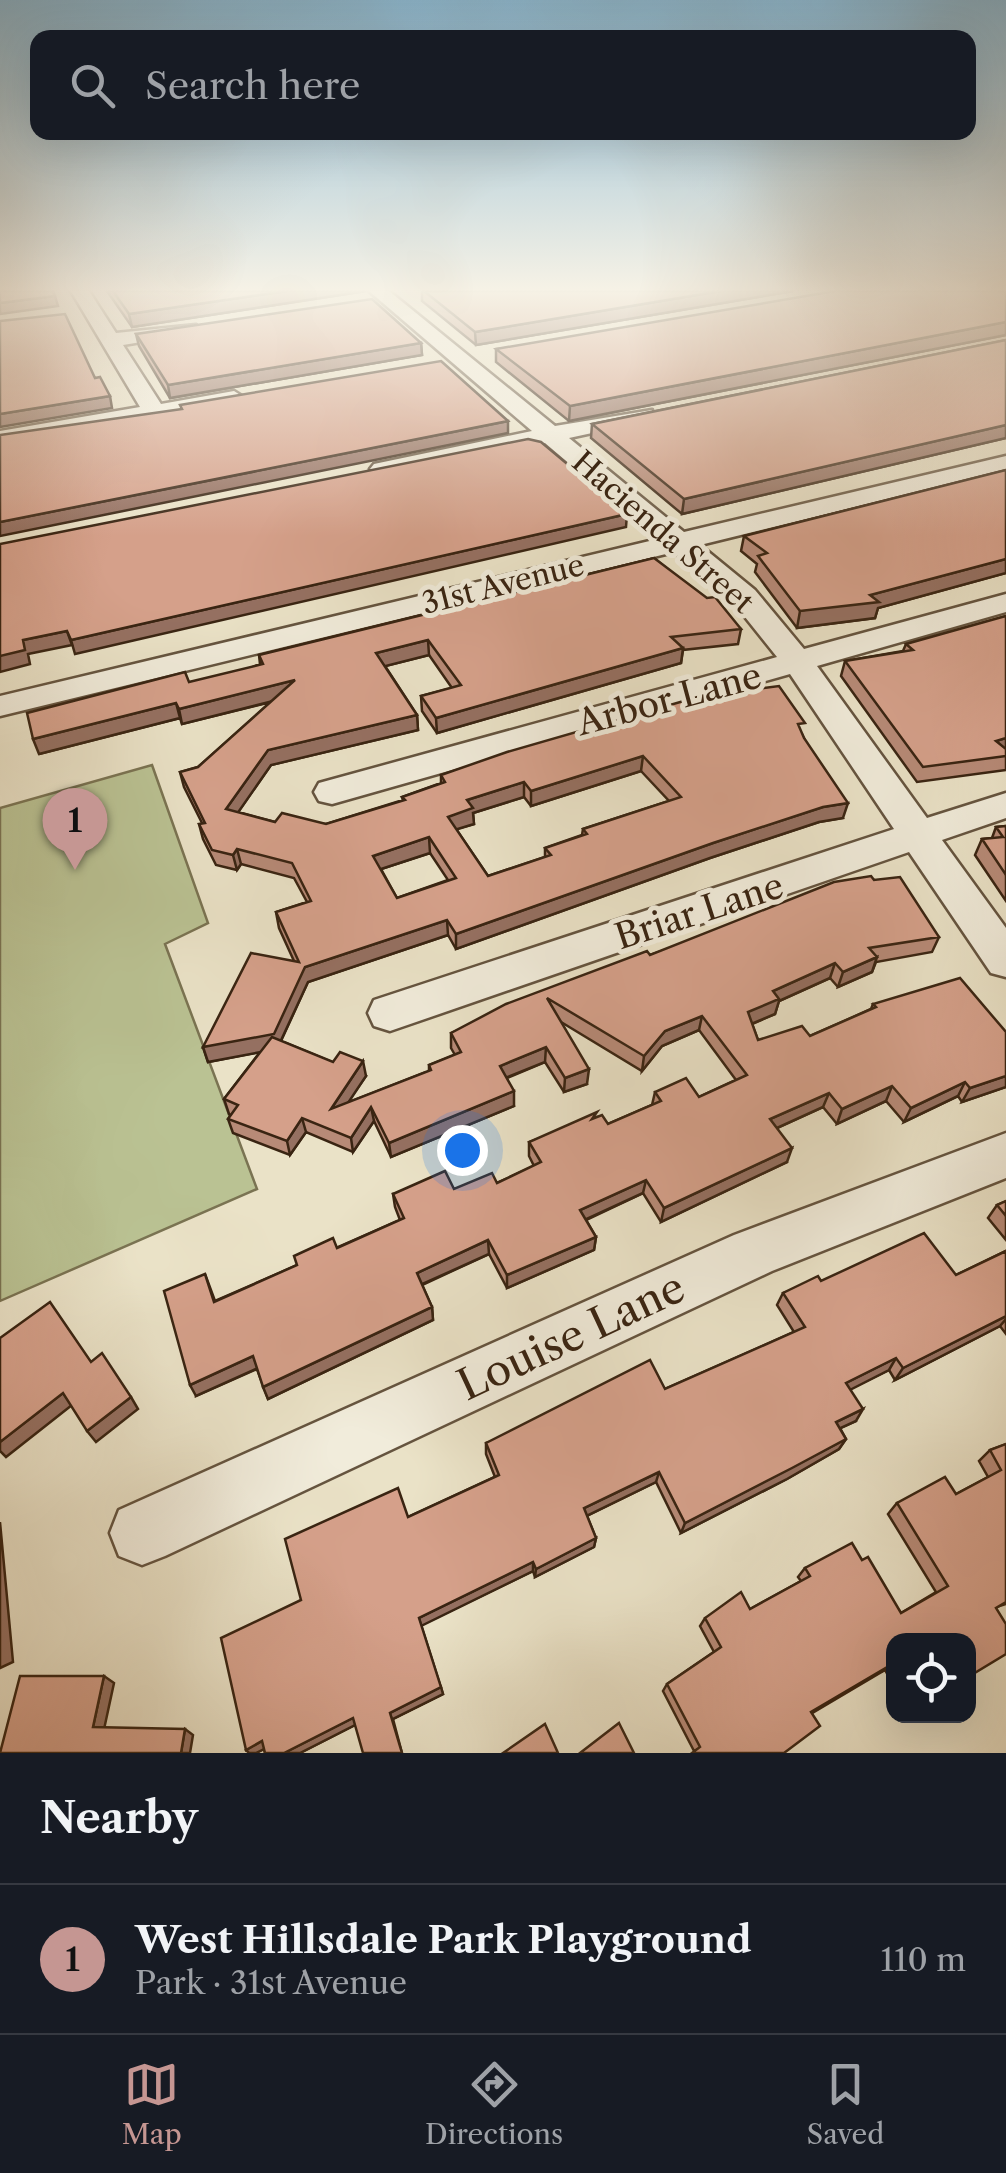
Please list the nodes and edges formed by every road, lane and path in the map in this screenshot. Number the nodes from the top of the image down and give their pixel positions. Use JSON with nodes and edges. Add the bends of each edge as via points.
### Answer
{"nodes":[{"id":1,"x":131,"y":373,"type":"edge"},
{"id":2,"x":488,"y":373,"type":"edge"},
{"id":3,"x":251,"y":395,"type":"edge"},
{"id":4,"x":154,"y":411,"type":"junction"},
{"id":5,"x":663,"y":411,"type":"edge"},
{"id":6,"x":548,"y":434,"type":"junction"},
{"id":7,"x":0,"y":438,"type":"edge"},
{"id":8,"x":1006,"y":463,"type":"edge"},
{"id":9,"x":359,"y":474,"type":"edge"},
{"id":10,"x":680,"y":540,"type":"junction"},
{"id":11,"x":1006,"y":603,"type":"edge"},
{"id":12,"x":799,"y":664,"type":"junction"},
{"id":13,"x":0,"y":706,"type":"edge"},
{"id":14,"x":332,"y":792,"type":"dead end"},
{"id":15,"x":1006,"y":805,"type":"edge"},
{"id":16,"x":918,"y":838,"type":"junction"},
{"id":17,"x":1006,"y":962,"type":"edge"},
{"id":18,"x":390,"y":1013,"type":"dead end"},
{"id":19,"x":1006,"y":1154,"type":"edge"},
{"id":20,"x":142,"y":1533,"type":"dead end"}],
"edges":[{"from":1,"to":4,"type":"street"},
{"from":2,"to":6,"type":"street","name":"Hacienda Street"},
{"from":3,"to":4,"type":"street"},
{"from":4,"to":7,"type":"street"},
{"from":5,"to":6,"type":"street"},
{"from":6,"to":9,"type":"street"},
{"from":6,"to":10,"type":"street","name":"Hacienda Street"},
{"from":8,"to":10,"type":"street","name":"31st Avenue"},
{"from":10,"to":12,"type":"street","name":"Hacienda Street","via":[[744,596]]},
{"from":10,"to":13,"type":"street","name":"31st Avenue"},
{"from":11,"to":12,"type":"street","name":"Arbor Lane"},
{"from":12,"to":14,"type":"street","name":"Arbor Lane"},
{"from":12,"to":16,"type":"street","name":"Hacienda Street"},
{"from":15,"to":16,"type":"street","name":"Briar Lane"},
{"from":16,"to":17,"type":"street","name":"Hacienda Street"},
{"from":16,"to":18,"type":"street","name":"Briar Lane"},
{"from":19,"to":20,"type":"street","name":"Louise Lane","via":[[753,1252]]}]}
